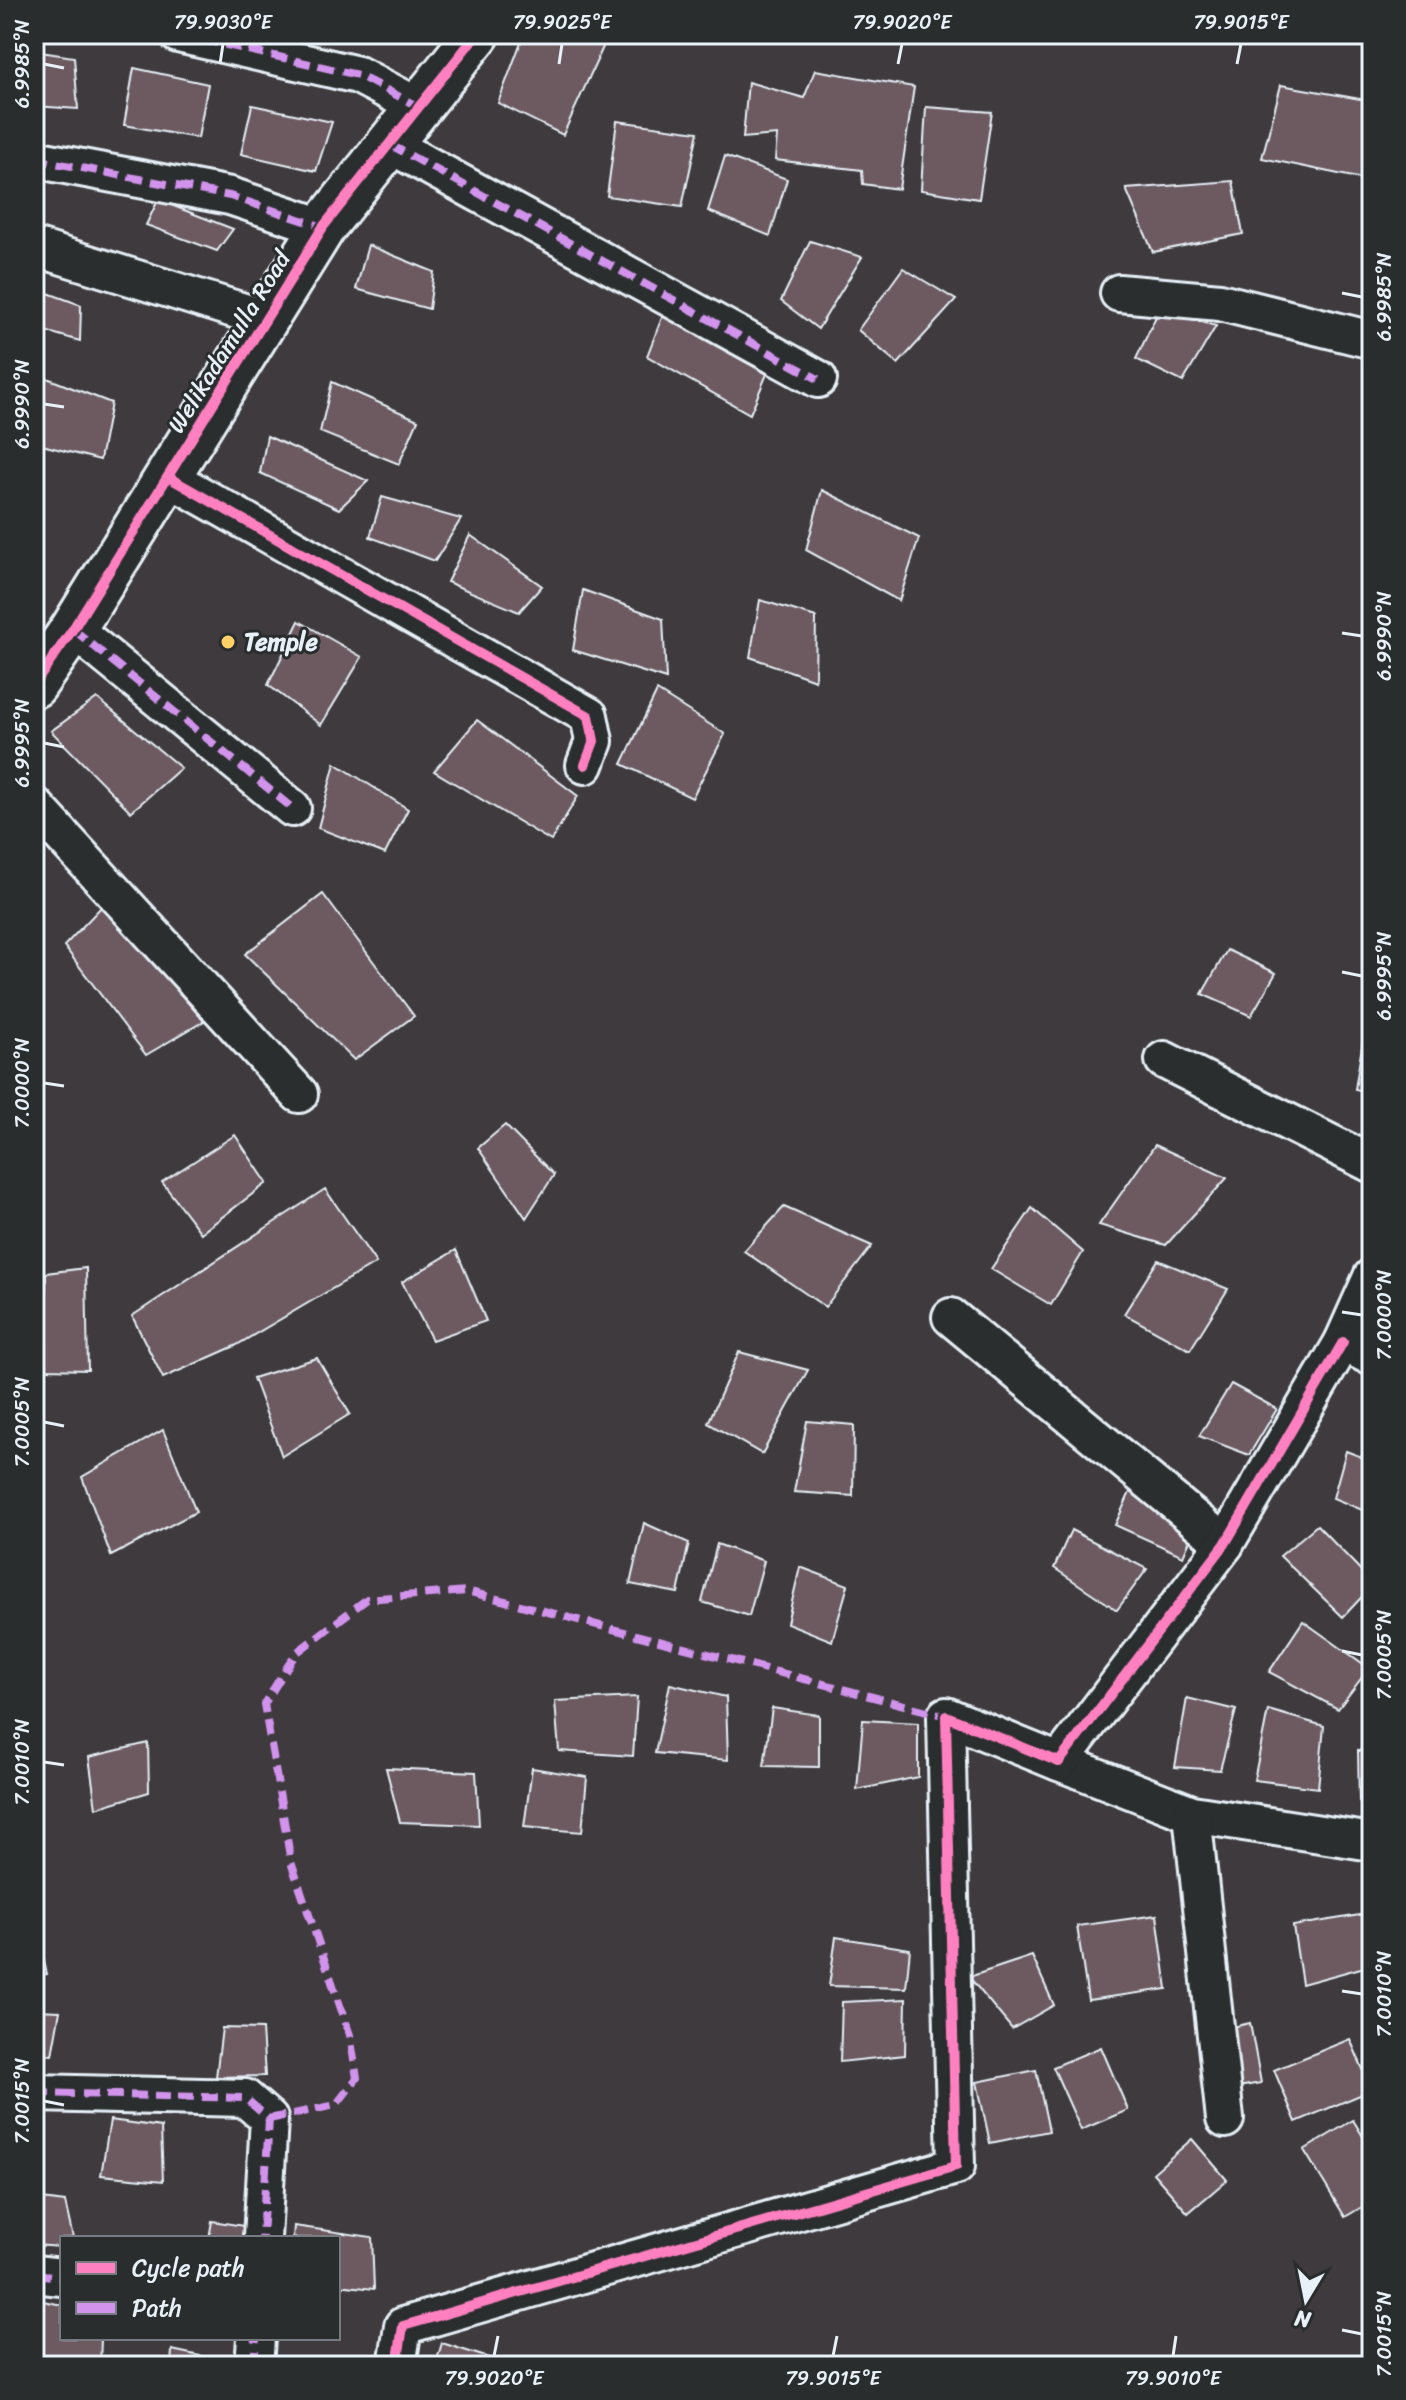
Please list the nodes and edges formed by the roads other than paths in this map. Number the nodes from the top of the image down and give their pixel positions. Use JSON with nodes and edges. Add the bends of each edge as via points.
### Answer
{"nodes":[{"id":1,"x":178,"y":34,"type":"edge"},
{"id":2,"x":477,"y":34,"type":"edge"},
{"id":3,"x":419,"y":107,"type":"junction"},
{"id":4,"x":389,"y":144,"type":"junction"},
{"id":5,"x":34,"y":159,"type":"edge"},
{"id":6,"x":323,"y":227,"type":"junction"},
{"id":7,"x":34,"y":247,"type":"edge"},
{"id":8,"x":1119,"y":293,"type":"dead end"},
{"id":9,"x":266,"y":319,"type":"junction"},
{"id":10,"x":1372,"y":340,"type":"edge"},
{"id":11,"x":818,"y":379,"type":"dead end"},
{"id":12,"x":168,"y":477,"type":"junction"},
{"id":13,"x":73,"y":629,"type":"junction"},
{"id":14,"x":39,"y":670,"type":"edge"},
{"id":15,"x":585,"y":765,"type":"dead end"},
{"id":16,"x":34,"y":805,"type":"edge"},
{"id":17,"x":292,"y":808,"type":"dead end"},
{"id":18,"x":1164,"y":1060,"type":"dead end"},
{"id":19,"x":299,"y":1094,"type":"dead end"},
{"id":20,"x":1372,"y":1164,"type":"edge"},
{"id":21,"x":1372,"y":1277,"type":"edge"},
{"id":22,"x":951,"y":1317,"type":"dead end"},
{"id":23,"x":1358,"y":1350,"type":"edge"},
{"id":24,"x":1225,"y":1544,"type":"junction"},
{"id":25,"x":1059,"y":1762,"type":"junction"},
{"id":26,"x":1192,"y":1814,"type":"junction"},
{"id":27,"x":1372,"y":1842,"type":"edge"},
{"id":28,"x":34,"y":2093,"type":"edge"},
{"id":29,"x":1225,"y":2119,"type":"dead end"},
{"id":30,"x":262,"y":2236,"type":"edge"},
{"id":31,"x":34,"y":2274,"type":"edge"},
{"id":32,"x":60,"y":2277,"type":"edge"},
{"id":33,"x":256,"y":2340,"type":"edge"},
{"id":34,"x":254,"y":2366,"type":"edge"},
{"id":35,"x":397,"y":2366,"type":"edge"}],
"edges":[{"from":1,"to":3,"type":"street","via":[[358,75]]},
{"from":2,"to":3,"type":"street","name":"Welikadamulla Road"},
{"from":3,"to":4,"type":"street","name":"Welikadamulla Road"},
{"from":4,"to":6,"type":"street","name":"Welikadamulla Road"},
{"from":4,"to":11,"type":"street"},
{"from":5,"to":6,"type":"street","via":[[230,196]]},
{"from":6,"to":9,"type":"street","name":"Welikadamulla Road"},
{"from":7,"to":9,"type":"street"},
{"from":8,"to":10,"type":"street","via":[[1220,302]]},
{"from":9,"to":12,"type":"street","name":"Welikadamulla Road"},
{"from":12,"to":13,"type":"street","name":"Welikadamulla Road"},
{"from":12,"to":15,"type":"street","via":[[589,716],[594,741]]},
{"from":13,"to":14,"type":"street","name":"Welikadamulla Road"},
{"from":13,"to":17,"type":"street"},
{"from":16,"to":19,"type":"street"},
{"from":18,"to":20,"type":"street"},
{"from":21,"to":23,"type":"street"},
{"from":22,"to":24,"type":"street"},
{"from":23,"to":24,"type":"street"},
{"from":24,"to":25,"type":"street"},
{"from":25,"to":26,"type":"street"},
{"from":25,"to":35,"type":"street","via":[[946,1716],[956,2166],[403,2326]]},
{"from":26,"to":27,"type":"street"},
{"from":26,"to":29,"type":"street"},
{"from":28,"to":30,"type":"street","via":[[245,2098],[269,2119]]},
{"from":31,"to":32,"type":"street"},
{"from":33,"to":34,"type":"street"}]}
